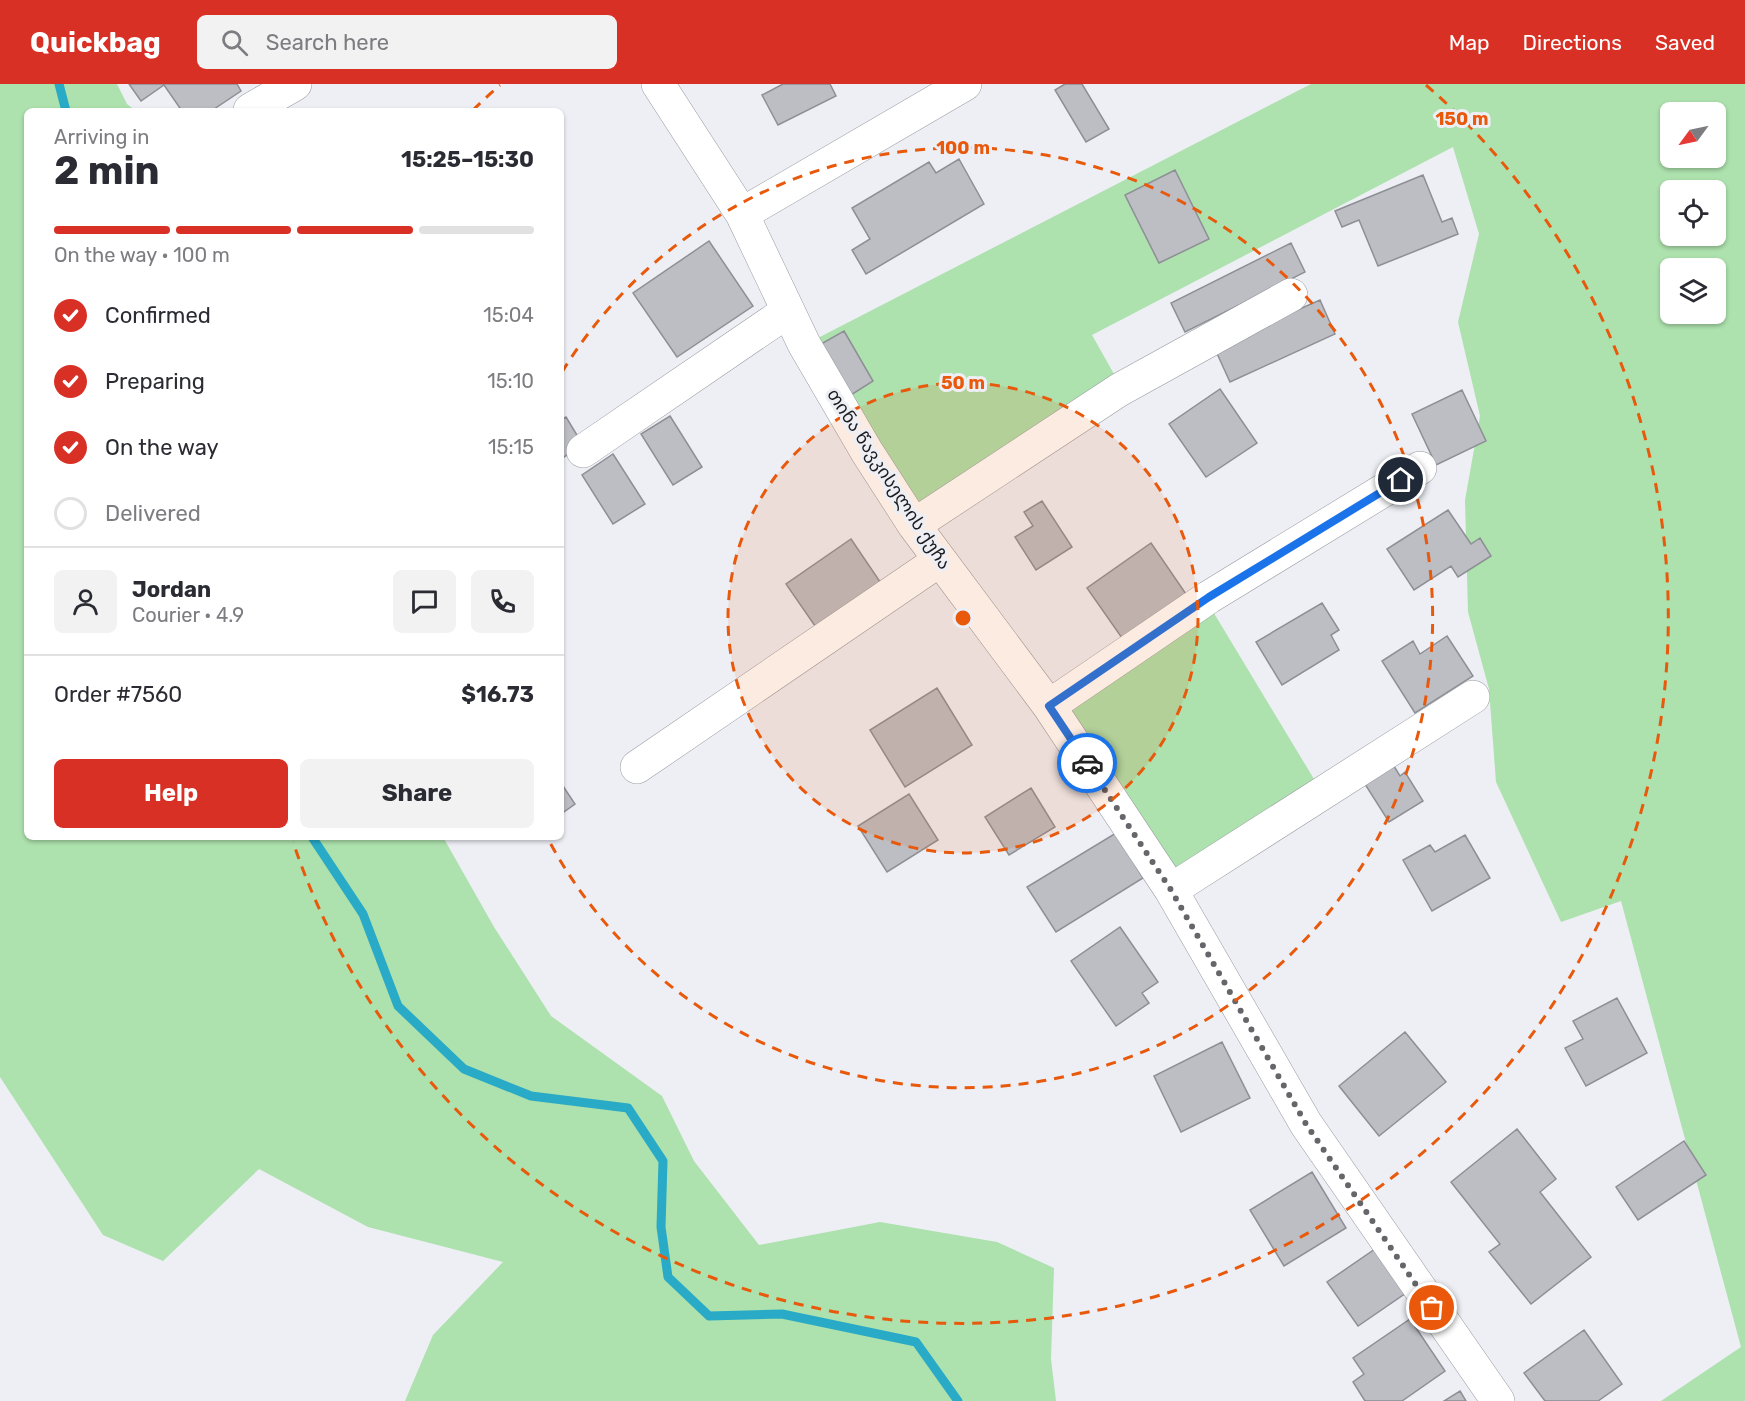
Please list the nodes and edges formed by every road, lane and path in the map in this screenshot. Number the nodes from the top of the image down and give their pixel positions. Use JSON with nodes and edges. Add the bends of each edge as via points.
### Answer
{"nodes":[{"id":1,"x":295,"y":84,"type":"edge"},
{"id":2,"x":658,"y":84,"type":"edge"},
{"id":3,"x":965,"y":84,"type":"edge"},
{"id":4,"x":253,"y":108,"type":"edge"},
{"id":5,"x":742,"y":214,"type":"junction"},
{"id":6,"x":1291,"y":295,"type":"dead end"},
{"id":7,"x":788,"y":311,"type":"junction"},
{"id":8,"x":583,"y":452,"type":"dead end"},
{"id":9,"x":1420,"y":468,"type":"dead end"},
{"id":10,"x":914,"y":525,"type":"junction"},
{"id":11,"x":940,"y":560,"type":"junction"},
{"id":12,"x":1473,"y":697,"type":"dead end"},
{"id":13,"x":1049,"y":706,"type":"junction"},
{"id":14,"x":637,"y":767,"type":"dead end"},
{"id":15,"x":1171,"y":890,"type":"junction"},
{"id":16,"x":1498,"y":1401,"type":"edge"}],
"edges":[{"from":1,"to":4,"type":"street"},
{"from":2,"to":5,"type":"street","name":"თინა წავკისელის ქუჩა"},
{"from":3,"to":5,"type":"street"},
{"from":5,"to":7,"type":"street","name":"თინა წავკისელის ქუჩა"},
{"from":6,"to":10,"type":"street","via":[[1119,390]]},
{"from":7,"to":8,"type":"street"},
{"from":7,"to":10,"type":"street","name":"თინა წავკისელის ქუჩა","via":[[804,345]]},
{"from":9,"to":13,"type":"street","via":[[1209,597]]},
{"from":10,"to":11,"type":"street","name":"თინა წავკისელის ქუჩა"},
{"from":11,"to":13,"type":"street","name":"თინა წავკისელის ქუჩა"},
{"from":11,"to":14,"type":"street"},
{"from":12,"to":15,"type":"street"},
{"from":13,"to":15,"type":"street","name":"თინა წავკისელის ქუჩა"},
{"from":15,"to":16,"type":"street","name":"თინა წავკისელის ქუჩა","via":[[1306,1124]]}]}
